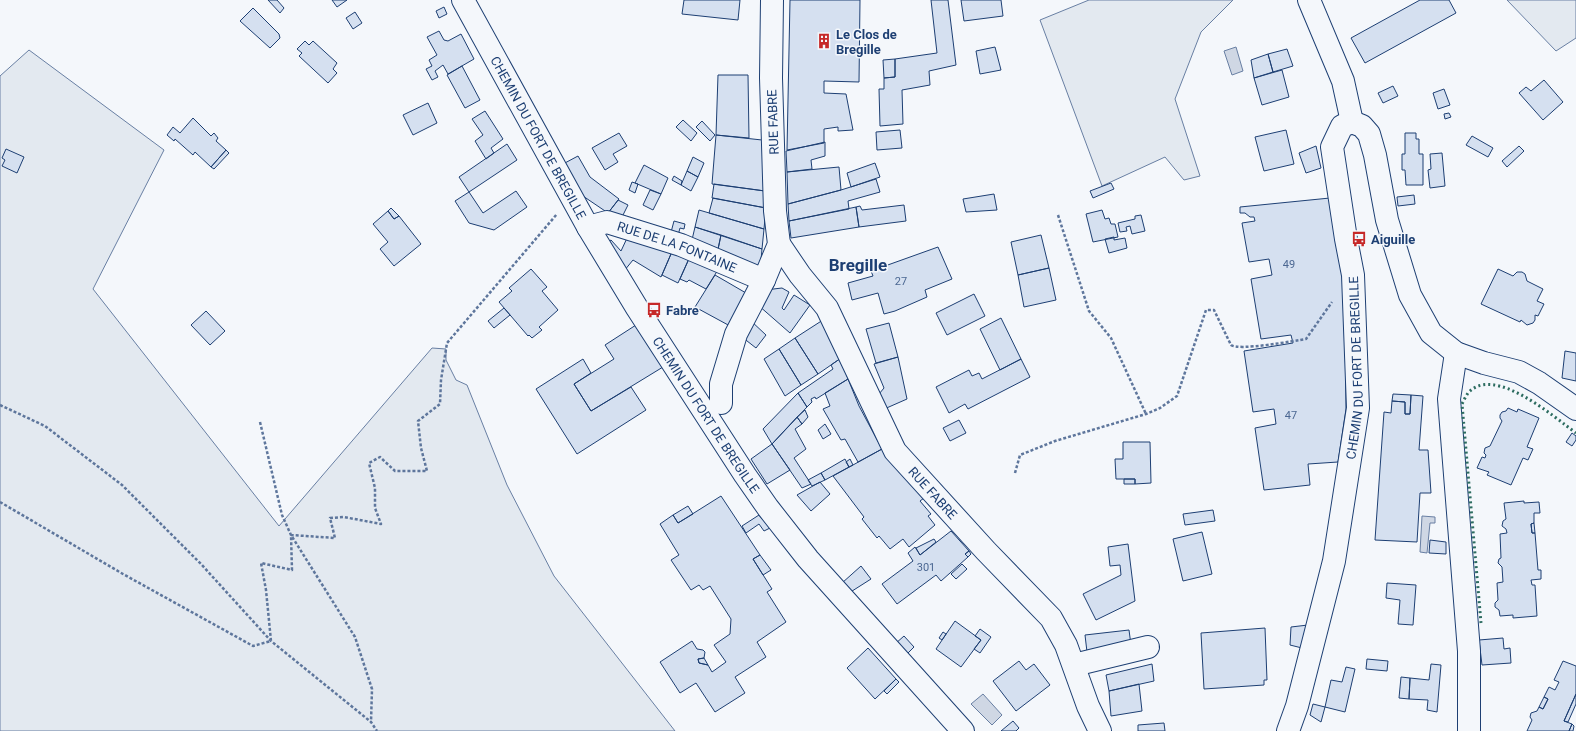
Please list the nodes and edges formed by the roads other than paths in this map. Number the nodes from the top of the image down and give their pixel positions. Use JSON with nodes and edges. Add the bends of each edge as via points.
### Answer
{"nodes":[{"id":1,"x":464,"y":0,"type":"edge"},
{"id":2,"x":772,"y":0,"type":"edge"},
{"id":3,"x":1309,"y":0,"type":"edge"},
{"id":4,"x":1352,"y":122,"type":"junction"},
{"id":5,"x":588,"y":227,"type":"junction"},
{"id":6,"x":779,"y":244,"type":"junction"},
{"id":7,"x":764,"y":280,"type":"junction"},
{"id":8,"x":1456,"y":353,"type":"junction"},
{"id":9,"x":721,"y":403,"type":"dead end"},
{"id":10,"x":1576,"y":409,"type":"edge"},
{"id":11,"x":1148,"y":647,"type":"dead end"},
{"id":12,"x":1074,"y":665,"type":"junction"},
{"id":13,"x":963,"y":731,"type":"edge"},
{"id":14,"x":1100,"y":731,"type":"edge"},
{"id":15,"x":1288,"y":731,"type":"edge"},
{"id":16,"x":1469,"y":731,"type":"edge"}],
"edges":[{"from":1,"to":5,"type":"street","name":"CHEMIN DU FORT DE BREGILLE"},
{"from":2,"to":6,"type":"street","name":"RUE FABRE","via":[[771,78],[775,211]]},
{"from":3,"to":4,"type":"street","via":[[1343,81]]},
{"from":4,"to":8,"type":"street","via":[[1362,126],[1369,134],[1387,220],[1410,295],[1431,333]]},
{"from":4,"to":15,"type":"street","name":"CHEMIN DU FORT DE BREGILLE","via":[[1342,126],[1332,147],[1353,275],[1358,408],[1334,561],[1297,706]]},
{"from":5,"to":7,"type":"street","name":"RUE DE LA FONTAINE","via":[[607,222],[681,245]]},
{"from":5,"to":13,"type":"street","name":"CHEMIN DU FORT DE BREGILLE","via":[[637,308],[768,508],[808,559]]},
{"from":6,"to":7,"type":"street","name":"RUE FABRE"},
{"from":6,"to":12,"type":"street","name":"RUE FABRE","via":[[827,308],[895,451],[986,551],[1052,618]]},
{"from":7,"to":9,"type":"street","name":"RUE FABRE","via":[[736,334],[721,384]]},
{"from":8,"to":10,"type":"street","via":[[1519,372]]},
{"from":8,"to":16,"type":"street","via":[[1449,399],[1469,651]]},
{"from":11,"to":12,"type":"street"},
{"from":12,"to":14,"type":"street","name":"RUE FABRE","via":[[1088,706]]}]}
